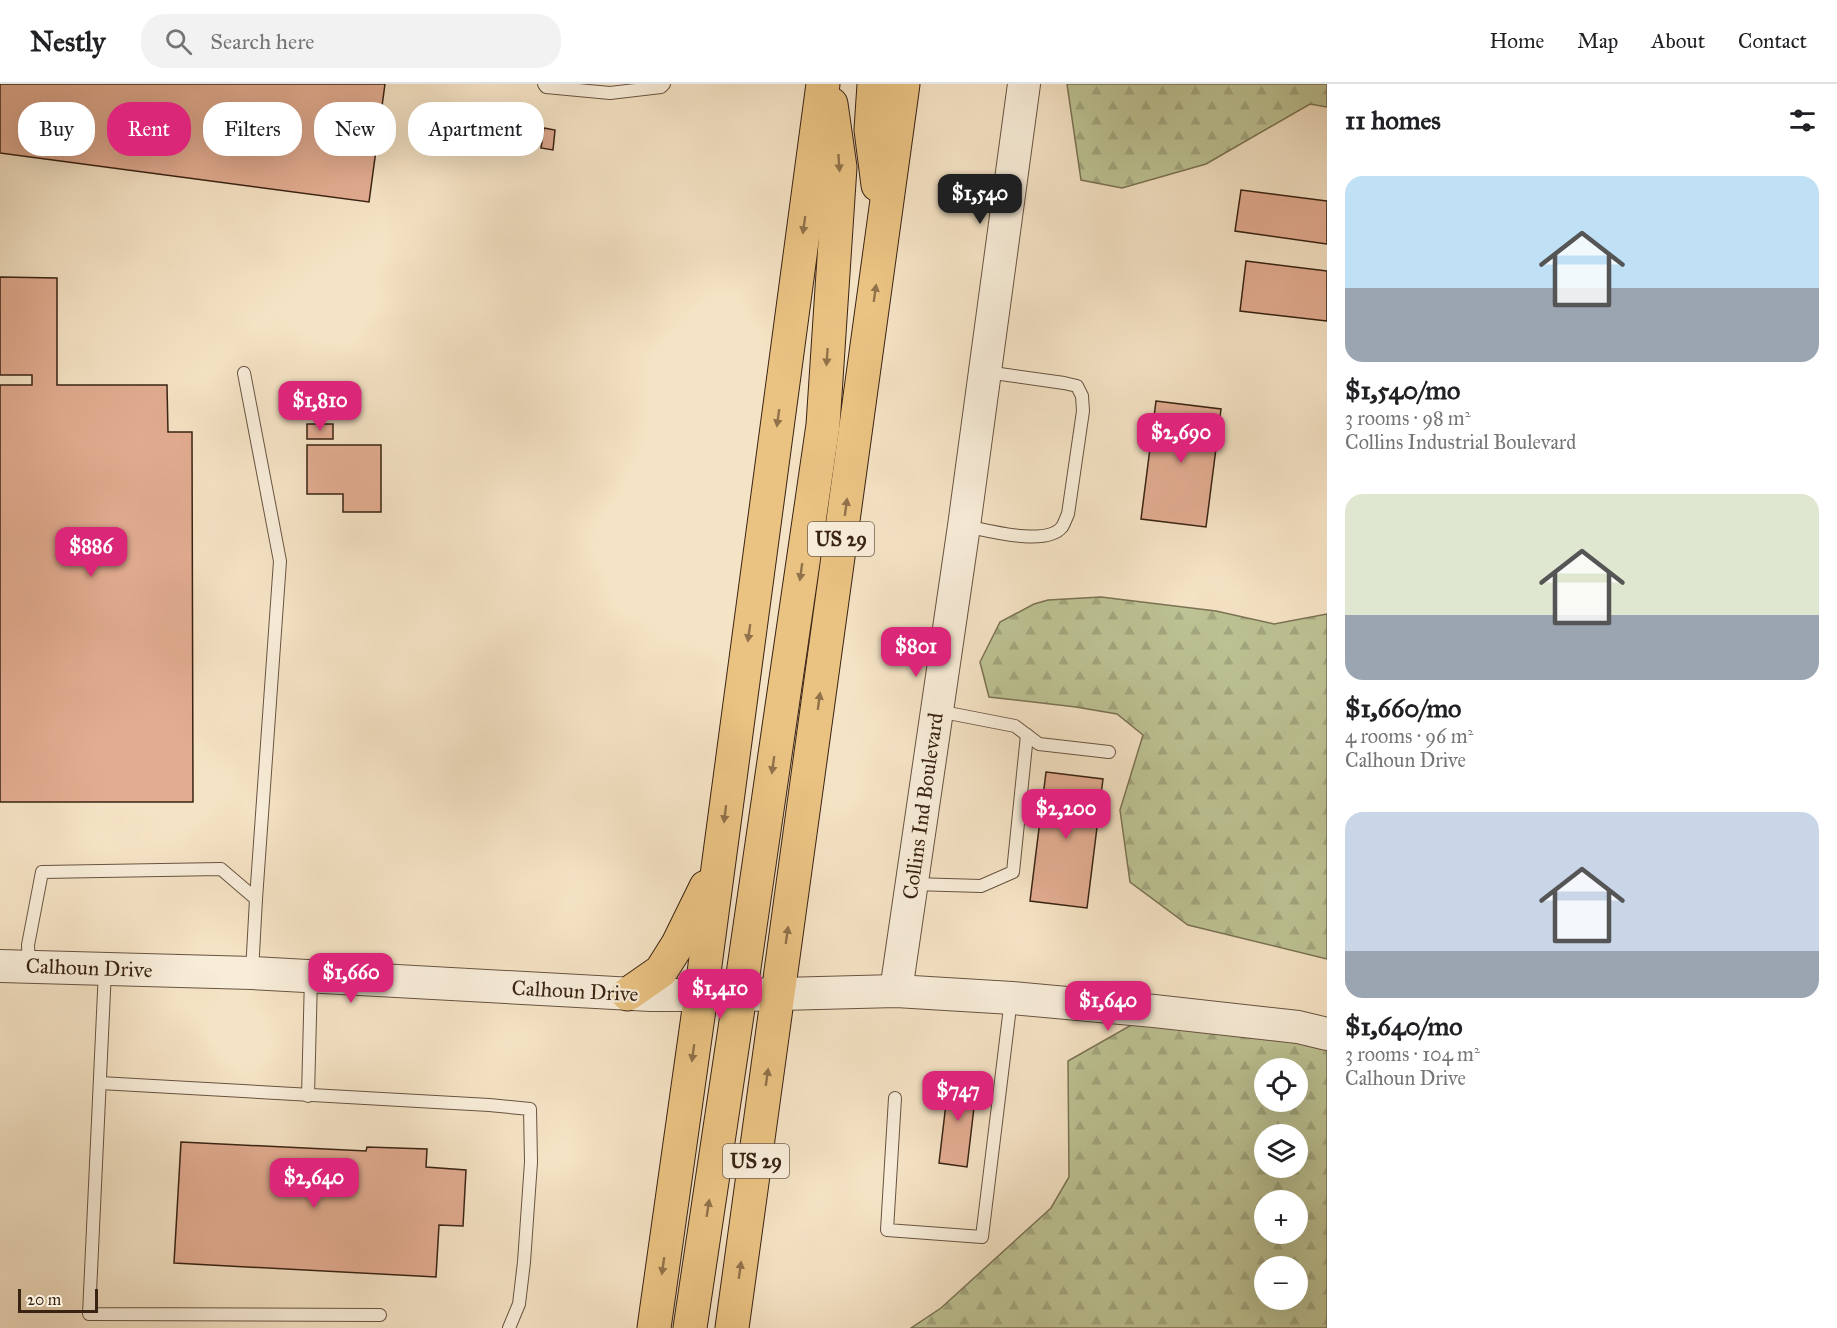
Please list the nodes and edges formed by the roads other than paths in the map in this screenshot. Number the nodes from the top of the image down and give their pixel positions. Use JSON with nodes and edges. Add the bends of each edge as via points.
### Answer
{"nodes":[{"id":1,"x":544,"y":84,"type":"edge"},
{"id":2,"x":663,"y":84,"type":"edge"},
{"id":3,"x":823,"y":84,"type":"edge"},
{"id":4,"x":829,"y":84,"type":"edge"},
{"id":5,"x":874,"y":84,"type":"edge"},
{"id":6,"x":903,"y":84,"type":"edge"},
{"id":7,"x":1024,"y":84,"type":"edge"},
{"id":8,"x":883,"y":231,"type":"junction"},
{"id":9,"x":985,"y":372,"type":"junction"},
{"id":10,"x":244,"y":373,"type":"dead end"},
{"id":11,"x":964,"y":526,"type":"junction"},
{"id":12,"x":937,"y":711,"type":"junction"},
{"id":13,"x":1027,"y":735,"type":"junction"},
{"id":14,"x":1109,"y":752,"type":"dead end"},
{"id":15,"x":719,"y":858,"type":"junction"},
{"id":16,"x":911,"y":884,"type":"junction"},
{"id":17,"x":256,"y":899,"type":"junction"},
{"id":18,"x":15,"y":966,"type":"edge"},
{"id":19,"x":105,"y":969,"type":"junction"},
{"id":20,"x":252,"y":973,"type":"junction"},
{"id":21,"x":311,"y":977,"type":"junction"},
{"id":22,"x":896,"y":991,"type":"junction"},
{"id":23,"x":779,"y":993,"type":"junction"},
{"id":24,"x":628,"y":994,"type":"junction"},
{"id":25,"x":701,"y":995,"type":"junction"},
{"id":26,"x":741,"y":995,"type":"junction"},
{"id":27,"x":1011,"y":998,"type":"junction"},
{"id":28,"x":1327,"y":1034,"type":"edge"},
{"id":29,"x":100,"y":1083,"type":"junction"},
{"id":30,"x":308,"y":1096,"type":"junction"},
{"id":31,"x":895,"y":1098,"type":"dead end"},
{"id":32,"x":380,"y":1315,"type":"dead end"},
{"id":33,"x":509,"y":1328,"type":"edge"},
{"id":34,"x":654,"y":1328,"type":"edge"},
{"id":35,"x":690,"y":1328,"type":"edge"},
{"id":36,"x":732,"y":1328,"type":"edge"}],
"edges":[{"from":1,"to":2,"type":"lane","via":[[610,93]]},
{"from":3,"to":15,"type":"highway","one_way":true},
{"from":4,"to":26,"type":"highway","one_way":true,"via":[[840,167],[823,425]]},
{"from":5,"to":8,"type":"highway","via":[[871,130]]},
{"from":6,"to":8,"type":"highway","number":"US 29"},
{"from":7,"to":9,"type":"street","name":"Collins Ind Boulevard"},
{"from":23,"to":8,"type":"highway","number":"US 29","one_way":true},
{"from":9,"to":11,"type":"street","name":"Collins Ind Boulevard"},
{"from":9,"to":11,"type":"lane","via":[[1077,386],[1083,411],[1068,514],[1061,528],[1050,535],[1033,537]]},
{"from":10,"to":17,"type":"lane","via":[[280,561]]},
{"from":11,"to":12,"type":"street","name":"Collins Ind Boulevard"},
{"from":12,"to":13,"type":"lane","via":[[1015,726]]},
{"from":12,"to":16,"type":"street","name":"Collins Ind Boulevard"},
{"from":13,"to":14,"type":"lane","via":[[1039,744]]},
{"from":13,"to":16,"type":"lane","via":[[1013,872],[981,886]]},
{"from":15,"to":24,"type":"highway","via":[[661,971]]},
{"from":15,"to":25,"type":"highway"},
{"from":16,"to":22,"type":"street","name":"Collins Ind Boulevard"},
{"from":17,"to":18,"type":"lane","via":[[221,869],[42,872],[27,945]]},
{"from":17,"to":20,"type":"lane"},
{"from":18,"to":19,"type":"street","name":"Calhoun Drive"},
{"from":19,"to":20,"type":"street","name":"Calhoun Drive"},
{"from":19,"to":29,"type":"lane"},
{"from":20,"to":21,"type":"street","name":"Calhoun Drive"},
{"from":21,"to":24,"type":"street","name":"Calhoun Drive"},
{"from":21,"to":30,"type":"lane"},
{"from":22,"to":23,"type":"street","name":"Calhoun Drive"},
{"from":22,"to":27,"type":"street","name":"Calhoun Drive"},
{"from":23,"to":26,"type":"street","name":"Calhoun Drive"},
{"from":36,"to":23,"type":"highway","number":"US 29","one_way":true},
{"from":24,"to":25,"type":"street","name":"Calhoun Drive"},
{"from":25,"to":26,"type":"street","name":"Calhoun Drive"},
{"from":25,"to":34,"type":"highway","one_way":true},
{"from":35,"to":26,"type":"highway","one_way":true},
{"from":27,"to":28,"type":"street","name":"Calhoun Drive","via":[[1287,1026]]},
{"from":27,"to":31,"type":"lane","via":[[982,1237],[887,1230]]},
{"from":29,"to":30,"type":"lane"},
{"from":29,"to":32,"type":"lane","via":[[89,1314]]},
{"from":30,"to":33,"type":"lane","via":[[530,1109],[531,1162],[524,1262],[519,1304]]}]}
